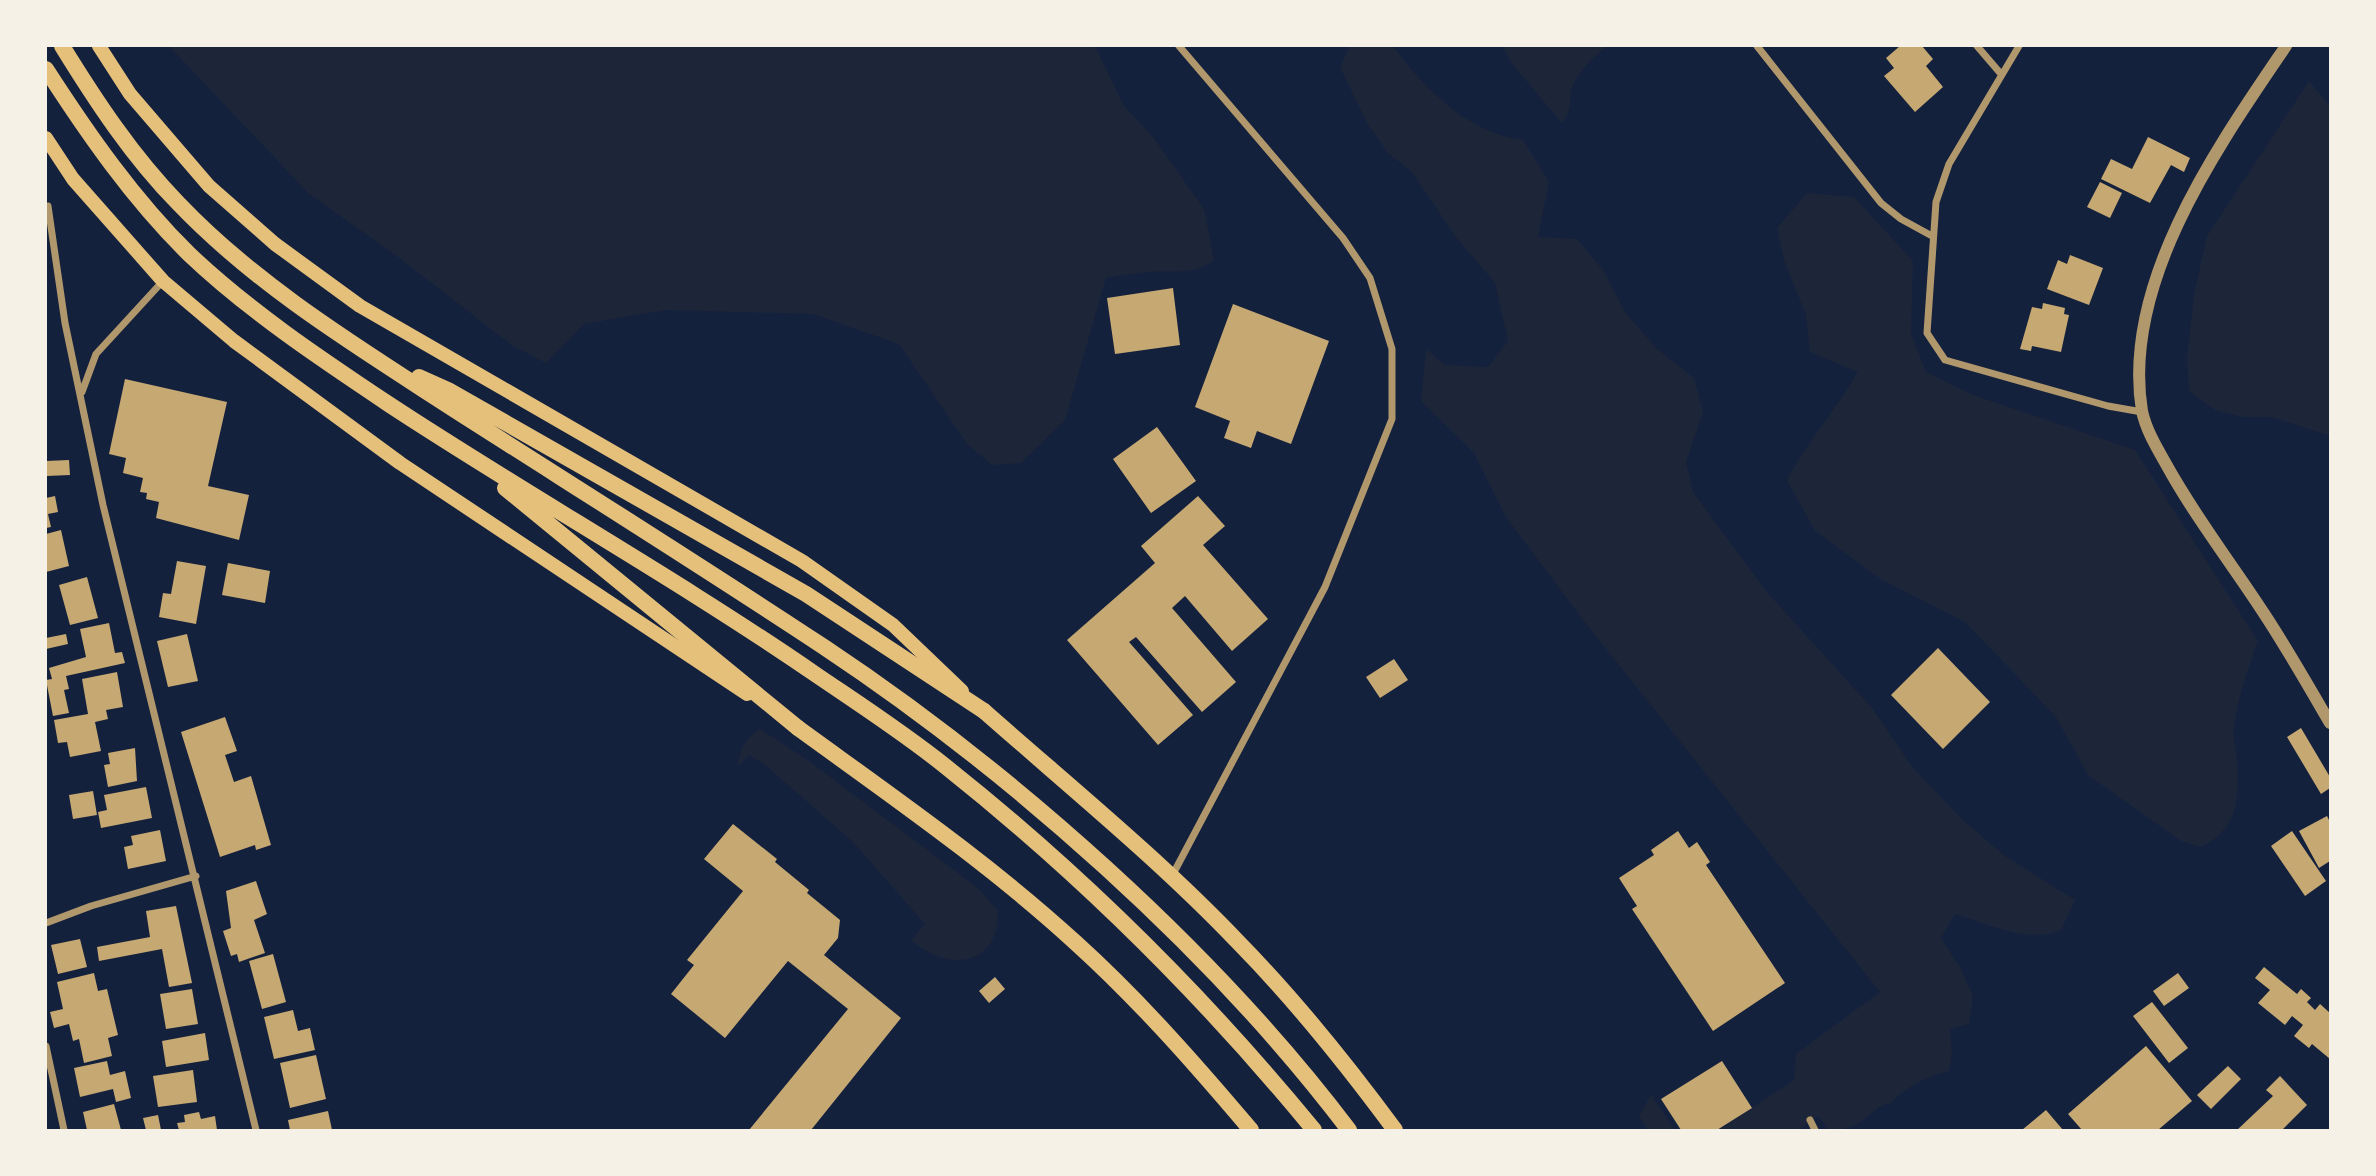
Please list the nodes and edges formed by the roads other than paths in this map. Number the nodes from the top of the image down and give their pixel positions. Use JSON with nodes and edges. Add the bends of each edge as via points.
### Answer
{"nodes":[{"id":1,"x":62,"y":46,"type":"edge"},
{"id":2,"x":99,"y":46,"type":"edge"},
{"id":3,"x":1178,"y":46,"type":"edge"},
{"id":4,"x":1757,"y":46,"type":"edge"},
{"id":5,"x":1977,"y":46,"type":"edge"},
{"id":6,"x":2019,"y":46,"type":"edge"},
{"id":7,"x":2286,"y":46,"type":"edge"},
{"id":8,"x":46,"y":69,"type":"edge"},
{"id":9,"x":2001,"y":74,"type":"junction"},
{"id":10,"x":46,"y":138,"type":"edge"},
{"id":11,"x":48,"y":206,"type":"dead end"},
{"id":12,"x":1932,"y":236,"type":"junction"},
{"id":13,"x":163,"y":281,"type":"junction"},
{"id":14,"x":378,"y":360,"type":"junction"},
{"id":15,"x":81,"y":394,"type":"junction"},
{"id":16,"x":2142,"y":412,"type":"junction"},
{"id":17,"x":454,"y":447,"type":"junction"},
{"id":18,"x":984,"y":711,"type":"junction"},
{"id":19,"x":2330,"y":723,"type":"edge"},
{"id":20,"x":798,"y":728,"type":"junction"},
{"id":21,"x":196,"y":876,"type":"junction"},
{"id":22,"x":1172,"y":877,"type":"junction"},
{"id":23,"x":46,"y":923,"type":"edge"},
{"id":24,"x":46,"y":1046,"type":"edge"},
{"id":25,"x":1810,"y":1120,"type":"dead end"},
{"id":26,"x":64,"y":1130,"type":"edge"},
{"id":27,"x":256,"y":1130,"type":"edge"},
{"id":28,"x":1251,"y":1130,"type":"edge"},
{"id":29,"x":1314,"y":1130,"type":"edge"},
{"id":30,"x":1349,"y":1130,"type":"edge"},
{"id":31,"x":1395,"y":1130,"type":"edge"},
{"id":32,"x":1815,"y":1130,"type":"edge"}],
"edges":[{"from":1,"to":14,"type":"main road","via":[[126,142],[177,203],[280,292]]},
{"from":2,"to":18,"type":"main road","via":[[130,94],[209,186],[275,244],[360,306],[802,561],[893,625]]},
{"from":3,"to":22,"type":"street","via":[[1343,237],[1370,278],[1392,349],[1392,418],[1325,587]]},
{"from":4,"to":12,"type":"street","via":[[1881,203]]},
{"from":5,"to":9,"type":"street"},
{"from":6,"to":9,"type":"street"},
{"from":7,"to":16,"type":"street","via":[[2229,130],[2162,261],[2145,320]]},
{"from":8,"to":17,"type":"main road","via":[[148,210],[190,254],[271,322]]},
{"from":9,"to":12,"type":"street","via":[[1949,164],[1936,202]]},
{"from":10,"to":13,"type":"main road","via":[[73,179]]},
{"from":11,"to":15,"type":"street"},
{"from":12,"to":16,"type":"street","via":[[1927,332],[1945,360]]},
{"from":13,"to":15,"type":"street","via":[[96,354]]},
{"from":13,"to":20,"type":"main road","via":[[234,341],[400,463]]},
{"from":14,"to":18,"type":"main road","via":[[448,390],[806,594]]},
{"from":14,"to":30,"type":"main road","via":[[828,650],[959,746],[1113,875],[1234,993]]},
{"from":15,"to":21,"type":"street","via":[[106,518]]},
{"from":16,"to":19,"type":"street","via":[[2182,493],[2265,615]]},
{"from":17,"to":20,"type":"main road"},
{"from":17,"to":29,"type":"main road","via":[[813,672],[944,764],[1094,893],[1213,1011]]},
{"from":18,"to":22,"type":"main road"},
{"from":20,"to":28,"type":"main road","via":[[954,841],[1077,944],[1167,1032]]},
{"from":21,"to":23,"type":"street"},
{"from":21,"to":27,"type":"street"},
{"from":22,"to":31,"type":"main road","via":[[1306,1016]]},
{"from":24,"to":26,"type":"street"},
{"from":25,"to":32,"type":"street"}]}
